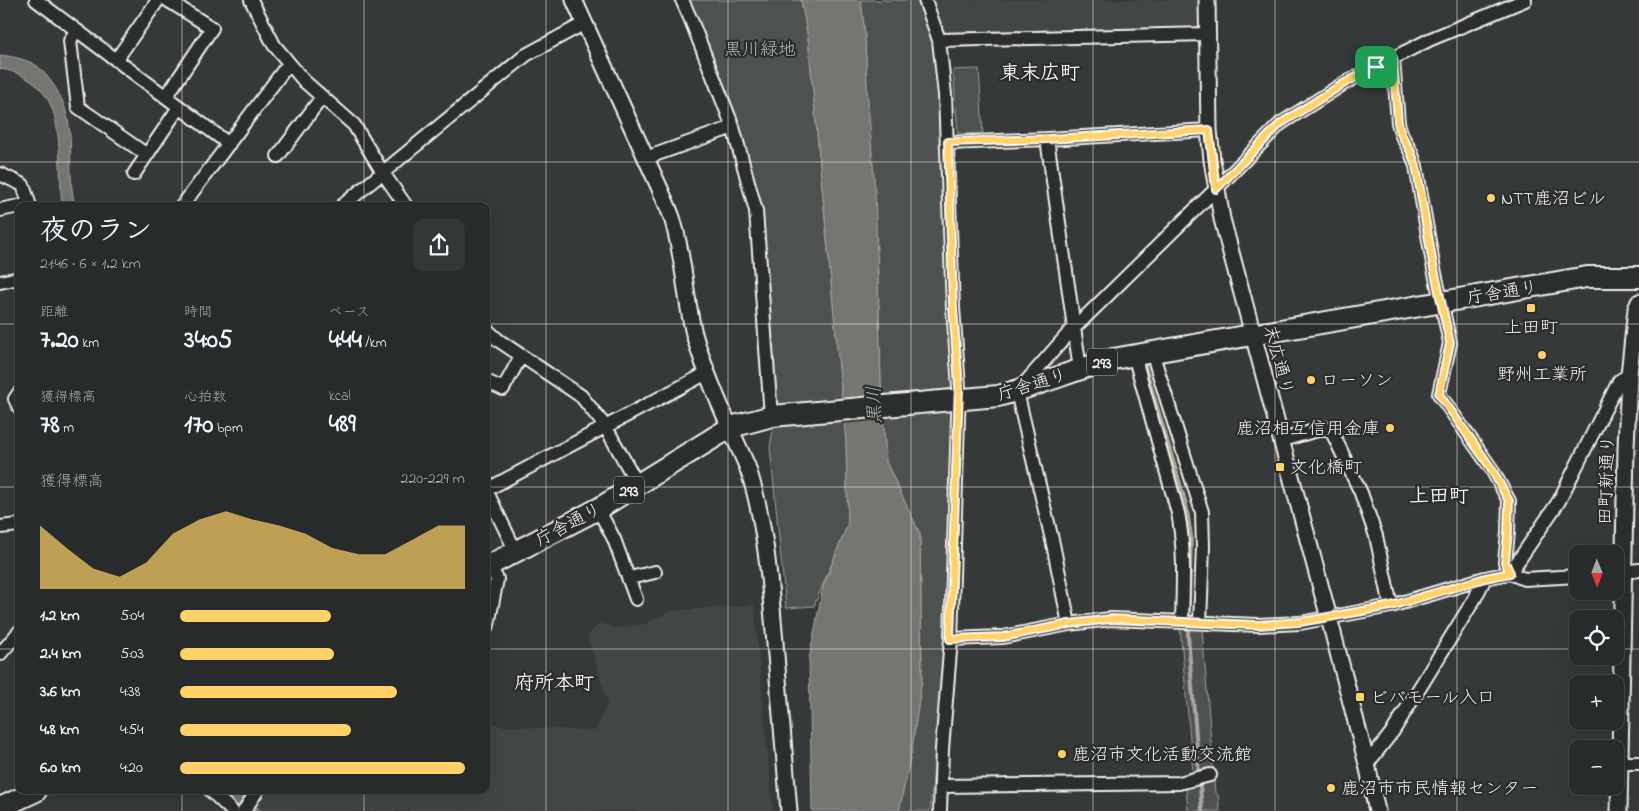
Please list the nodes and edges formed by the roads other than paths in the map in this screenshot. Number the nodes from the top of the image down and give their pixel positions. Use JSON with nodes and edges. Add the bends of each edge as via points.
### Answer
{"nodes":[{"id":1,"x":36,"y":0,"type":"edge"},
{"id":2,"x":158,"y":0,"type":"edge"},
{"id":3,"x":167,"y":0,"type":"edge"},
{"id":4,"x":251,"y":0,"type":"edge"},
{"id":5,"x":574,"y":0,"type":"edge"},
{"id":6,"x":682,"y":0,"type":"edge"},
{"id":7,"x":925,"y":0,"type":"edge"},
{"id":8,"x":1207,"y":0,"type":"edge"},
{"id":9,"x":1525,"y":0,"type":"edge"},
{"id":10,"x":585,"y":23,"type":"junction"},
{"id":11,"x":76,"y":30,"type":"junction"},
{"id":12,"x":1208,"y":34,"type":"junction"},
{"id":13,"x":939,"y":40,"type":"junction"},
{"id":14,"x":1393,"y":58,"type":"junction"},
{"id":15,"x":116,"y":60,"type":"junction"},
{"id":16,"x":289,"y":63,"type":"junction"},
{"id":17,"x":166,"y":97,"type":"junction"},
{"id":18,"x":322,"y":97,"type":"junction"},
{"id":19,"x":180,"y":107,"type":"junction"},
{"id":20,"x":733,"y":127,"type":"junction"},
{"id":21,"x":1209,"y":130,"type":"junction"},
{"id":22,"x":1047,"y":139,"type":"junction"},
{"id":23,"x":948,"y":142,"type":"junction"},
{"id":24,"x":229,"y":144,"type":"junction"},
{"id":25,"x":147,"y":155,"type":"junction"},
{"id":26,"x":278,"y":156,"type":"dead end"},
{"id":27,"x":646,"y":158,"type":"junction"},
{"id":28,"x":383,"y":173,"type":"junction"},
{"id":29,"x":0,"y":174,"type":"edge"},
{"id":30,"x":134,"y":174,"type":"dead end"},
{"id":31,"x":1216,"y":189,"type":"junction"},
{"id":32,"x":29,"y":202,"type":"edge"},
{"id":33,"x":185,"y":202,"type":"edge"},
{"id":34,"x":347,"y":202,"type":"edge"},
{"id":35,"x":403,"y":202,"type":"edge"},
{"id":36,"x":15,"y":208,"type":"edge"},
{"id":37,"x":0,"y":210,"type":"edge"},
{"id":38,"x":1639,"y":277,"type":"edge"},
{"id":39,"x":15,"y":279,"type":"edge"},
{"id":40,"x":0,"y":282,"type":"edge"},
{"id":41,"x":1441,"y":302,"type":"junction"},
{"id":42,"x":1639,"y":302,"type":"edge"},
{"id":43,"x":1074,"y":328,"type":"junction"},
{"id":44,"x":490,"y":332,"type":"edge"},
{"id":45,"x":1253,"y":335,"type":"junction"},
{"id":46,"x":1143,"y":354,"type":"junction"},
{"id":47,"x":521,"y":356,"type":"junction"},
{"id":48,"x":1080,"y":368,"type":"junction"},
{"id":49,"x":707,"y":373,"type":"junction"},
{"id":50,"x":1628,"y":375,"type":"junction"},
{"id":51,"x":490,"y":382,"type":"edge"},
{"id":52,"x":1017,"y":392,"type":"junction"},
{"id":53,"x":956,"y":400,"type":"junction"},
{"id":54,"x":772,"y":416,"type":"junction"},
{"id":55,"x":605,"y":426,"type":"junction"},
{"id":56,"x":731,"y":427,"type":"junction"},
{"id":57,"x":1282,"y":440,"type":"junction"},
{"id":58,"x":638,"y":485,"type":"junction"},
{"id":59,"x":490,"y":488,"type":"edge"},
{"id":60,"x":490,"y":498,"type":"edge"},
{"id":61,"x":598,"y":509,"type":"junction"},
{"id":62,"x":15,"y":525,"type":"edge"},
{"id":63,"x":0,"y":527,"type":"edge"},
{"id":64,"x":1620,"y":545,"type":"edge"},
{"id":65,"x":516,"y":552,"type":"junction"},
{"id":66,"x":490,"y":566,"type":"edge"},
{"id":67,"x":490,"y":569,"type":"edge"},
{"id":68,"x":1639,"y":570,"type":"edge"},
{"id":69,"x":655,"y":572,"type":"dead end"},
{"id":70,"x":1624,"y":572,"type":"edge"},
{"id":71,"x":1510,"y":573,"type":"junction"},
{"id":72,"x":1569,"y":576,"type":"edge"},
{"id":73,"x":630,"y":578,"type":"junction"},
{"id":74,"x":1485,"y":578,"type":"junction"},
{"id":75,"x":631,"y":595,"type":"dead end"},
{"id":76,"x":1619,"y":600,"type":"edge"},
{"id":77,"x":1391,"y":606,"type":"junction"},
{"id":78,"x":490,"y":616,"type":"edge"},
{"id":79,"x":1329,"y":618,"type":"junction"},
{"id":80,"x":1182,"y":621,"type":"junction"},
{"id":81,"x":1200,"y":622,"type":"junction"},
{"id":82,"x":1069,"y":624,"type":"junction"},
{"id":83,"x":15,"y":637,"type":"edge"},
{"id":84,"x":950,"y":639,"type":"junction"},
{"id":85,"x":0,"y":654,"type":"edge"},
{"id":86,"x":1619,"y":740,"type":"edge"},
{"id":87,"x":1624,"y":763,"type":"edge"},
{"id":88,"x":1639,"y":763,"type":"edge"},
{"id":89,"x":1367,"y":764,"type":"junction"},
{"id":90,"x":1210,"y":775,"type":"dead end"},
{"id":91,"x":941,"y":786,"type":"junction"},
{"id":92,"x":30,"y":794,"type":"edge"},
{"id":93,"x":214,"y":794,"type":"edge"},
{"id":94,"x":255,"y":794,"type":"edge"},
{"id":95,"x":1619,"y":795,"type":"edge"},
{"id":96,"x":0,"y":808,"type":"edge"},
{"id":97,"x":232,"y":811,"type":"edge"},
{"id":98,"x":244,"y":811,"type":"edge"},
{"id":99,"x":789,"y":811,"type":"edge"},
{"id":100,"x":940,"y":811,"type":"edge"},
{"id":101,"x":1377,"y":811,"type":"edge"},
{"id":102,"x":1619,"y":811,"type":"edge"}],
"edges":[{"from":1,"to":11,"type":"street"},
{"from":2,"to":15,"type":"street"},
{"from":3,"to":17,"type":"street","via":[[212,28]]},
{"from":4,"to":16,"type":"street","via":[[274,45]]},
{"from":5,"to":10,"type":"street"},
{"from":6,"to":20,"type":"street"},
{"from":7,"to":13,"type":"street"},
{"from":8,"to":12,"type":"street","name":"末広通り"},
{"from":9,"to":14,"type":"street"},
{"from":10,"to":27,"type":"street"},
{"from":10,"to":28,"type":"street","via":[[526,55]]},
{"from":11,"to":15,"type":"street"},
{"from":11,"to":25,"type":"street","via":[[70,41],[78,107]]},
{"from":12,"to":13,"type":"street"},
{"from":12,"to":21,"type":"street","name":"末広通り"},
{"from":13,"to":23,"type":"street"},
{"from":14,"to":31,"type":"street","via":[[1343,84],[1280,124]]},
{"from":14,"to":41,"type":"street","via":[[1398,123],[1416,166]]},
{"from":15,"to":17,"type":"street"},
{"from":16,"to":18,"type":"street"},
{"from":16,"to":24,"type":"street"},
{"from":17,"to":19,"type":"street"},
{"from":18,"to":26,"type":"street"},
{"from":18,"to":28,"type":"street","via":[[354,125]]},
{"from":19,"to":24,"type":"street"},
{"from":19,"to":25,"type":"street"},
{"from":20,"to":27,"type":"street"},
{"from":20,"to":54,"type":"street","via":[[756,211]]},
{"from":21,"to":22,"type":"street"},
{"from":21,"to":31,"type":"street","name":"末広通り"},
{"from":22,"to":23,"type":"street"},
{"from":22,"to":43,"type":"street"},
{"from":23,"to":53,"type":"street"},
{"from":24,"to":33,"type":"street"},
{"from":25,"to":30,"type":"street"},
{"from":27,"to":49,"type":"street","via":[[672,220],[691,317]]},
{"from":28,"to":34,"type":"street"},
{"from":28,"to":35,"type":"street"},
{"from":29,"to":32,"type":"street","via":[[23,185]]},
{"from":31,"to":43,"type":"street"},
{"from":31,"to":45,"type":"street","name":"末広通り"},
{"from":36,"to":37,"type":"street"},
{"from":38,"to":41,"type":"highway","name":"庁舎通り","number":"293","via":[[1587,277]]},
{"from":39,"to":40,"type":"street"},
{"from":41,"to":45,"type":"highway","name":"庁舎通り","number":"293"},
{"from":41,"to":71,"type":"street","via":[[1450,343],[1439,394],[1491,468],[1509,501],[1505,562]]},
{"from":42,"to":50,"type":"street","name":"田町新通り"},
{"from":43,"to":48,"type":"street"},
{"from":43,"to":52,"type":"street"},
{"from":44,"to":47,"type":"street"},
{"from":45,"to":46,"type":"highway","name":"庁舎通り","number":"293"},
{"from":45,"to":57,"type":"street","name":"末広通り"},
{"from":46,"to":48,"type":"highway","name":"庁舎通り","number":"293"},
{"from":46,"to":80,"type":"street","via":[[1182,535]]},
{"from":46,"to":81,"type":"street","via":[[1202,512]]},
{"from":47,"to":51,"type":"street","via":[[503,389]]},
{"from":47,"to":55,"type":"street","via":[[581,396]]},
{"from":48,"to":52,"type":"highway","name":"庁舎通り","number":"293"},
{"from":49,"to":55,"type":"street"},
{"from":49,"to":56,"type":"street"},
{"from":50,"to":64,"type":"street","name":"田町新通り"},
{"from":50,"to":71,"type":"street","via":[[1619,381],[1559,501]]},
{"from":52,"to":53,"type":"highway","name":"庁舎通り","number":"293"},
{"from":52,"to":82,"type":"street"},
{"from":53,"to":54,"type":"highway","name":"庁舎通り","number":"293"},
{"from":53,"to":84,"type":"street"},
{"from":54,"to":56,"type":"highway","name":"庁舎通り","number":"293"},
{"from":55,"to":58,"type":"street"},
{"from":55,"to":59,"type":"street"},
{"from":56,"to":58,"type":"highway","name":"庁舎通り","number":"293"},
{"from":56,"to":99,"type":"street","via":[[752,481],[771,588]]},
{"from":57,"to":77,"type":"street","via":[[1325,428],[1332,432],[1361,493],[1376,536]]},
{"from":57,"to":79,"type":"street","name":"末広通り"},
{"from":58,"to":61,"type":"highway","name":"庁舎通り","number":"293"},
{"from":60,"to":65,"type":"street"},
{"from":61,"to":65,"type":"highway","name":"庁舎通り","number":"293"},
{"from":61,"to":73,"type":"street"},
{"from":62,"to":63,"type":"street"},
{"from":65,"to":66,"type":"highway","name":"庁舎通り","number":"293"},
{"from":67,"to":78,"type":"street","via":[[498,579]]},
{"from":68,"to":70,"type":"street"},
{"from":69,"to":73,"type":"street"},
{"from":71,"to":72,"type":"street","via":[[1524,579]]},
{"from":71,"to":74,"type":"street"},
{"from":73,"to":75,"type":"street"},
{"from":74,"to":77,"type":"street"},
{"from":74,"to":89,"type":"street","via":[[1394,731]]},
{"from":76,"to":86,"type":"street","name":"田町新通り"},
{"from":77,"to":79,"type":"street"},
{"from":79,"to":81,"type":"street","via":[[1273,625]]},
{"from":79,"to":89,"type":"street","name":"末広通り"},
{"from":80,"to":81,"type":"street"},
{"from":80,"to":82,"type":"street","via":[[1111,619]]},
{"from":82,"to":84,"type":"street","via":[[1003,637]]},
{"from":83,"to":85,"type":"street"},
{"from":84,"to":91,"type":"street"},
{"from":87,"to":88,"type":"street"},
{"from":89,"to":101,"type":"street","name":"末広通り"},
{"from":90,"to":91,"type":"street","via":[[1179,783]]},
{"from":91,"to":100,"type":"street"},
{"from":92,"to":96,"type":"highway"},
{"from":93,"to":97,"type":"street"},
{"from":94,"to":98,"type":"street"},
{"from":95,"to":102,"type":"street","name":"田町新通り"}]}
